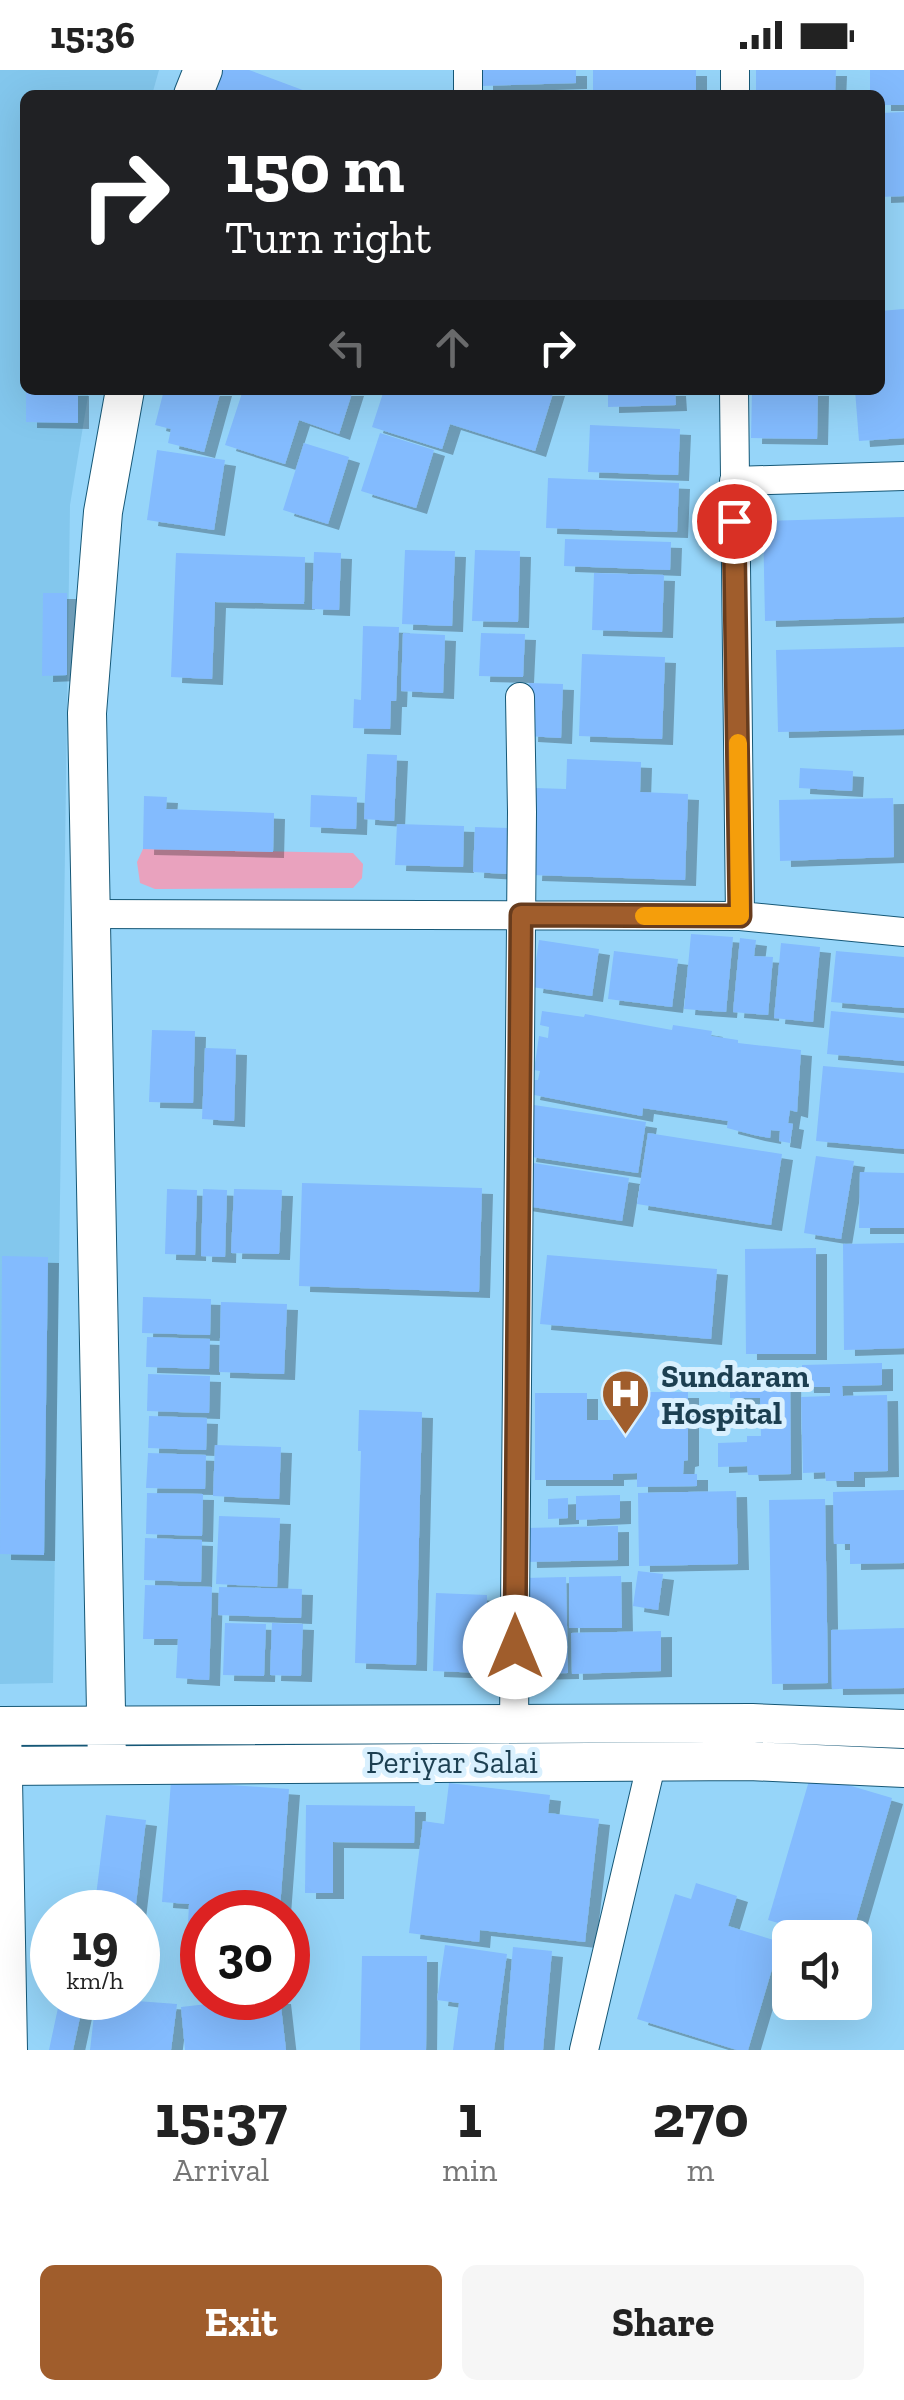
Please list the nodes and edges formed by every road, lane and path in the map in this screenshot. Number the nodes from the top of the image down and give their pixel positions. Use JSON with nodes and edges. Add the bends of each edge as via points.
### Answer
{"nodes":[{"id":1,"x":123,"y":395,"type":"edge"},
{"id":2,"x":734,"y":395,"type":"edge"},
{"id":3,"x":904,"y":476,"type":"edge"},
{"id":4,"x":734,"y":481,"type":"junction"},
{"id":5,"x":520,"y":697,"type":"dead end"},
{"id":6,"x":93,"y":914,"type":"junction"},
{"id":7,"x":521,"y":915,"type":"junction"},
{"id":8,"x":740,"y":916,"type":"junction"},
{"id":9,"x":904,"y":932,"type":"edge"},
{"id":10,"x":514,"y":1724,"type":"junction"},
{"id":11,"x":4,"y":1725,"type":"edge"},
{"id":12,"x":108,"y":1725,"type":"junction"},
{"id":13,"x":904,"y":1729,"type":"edge"},
{"id":14,"x":652,"y":1761,"type":"junction"},
{"id":15,"x":107,"y":1764,"type":"junction"},
{"id":16,"x":5,"y":1766,"type":"edge"},
{"id":17,"x":904,"y":1768,"type":"edge"},
{"id":18,"x":13,"y":2050,"type":"edge"},
{"id":19,"x":584,"y":2050,"type":"edge"}],
"edges":[{"from":1,"to":6,"type":"main road","via":[[103,512],[87,714]]},
{"from":2,"to":4,"type":"street"},
{"from":3,"to":4,"type":"street"},
{"from":4,"to":8,"type":"street"},
{"from":5,"to":7,"type":"street"},
{"from":6,"to":7,"type":"street"},
{"from":6,"to":12,"type":"main road"},
{"from":7,"to":8,"type":"street"},
{"from":7,"to":10,"type":"street"},
{"from":8,"to":9,"type":"street"},
{"from":10,"to":12,"type":"main road","name":"Periyar Salai"},
{"from":10,"to":13,"type":"main road","name":"Periyar Salai"},
{"from":11,"to":12,"type":"main road","name":"Periyar Salai"},
{"from":11,"to":16,"type":"street"},
{"from":12,"to":15,"type":"main road"},
{"from":14,"to":15,"type":"main road","name":"Periyar Salai"},
{"from":14,"to":17,"type":"main road","name":"Periyar Salai"},
{"from":14,"to":19,"type":"street"},
{"from":15,"to":16,"type":"main road","name":"Periyar Salai"},
{"from":16,"to":18,"type":"street"}]}
